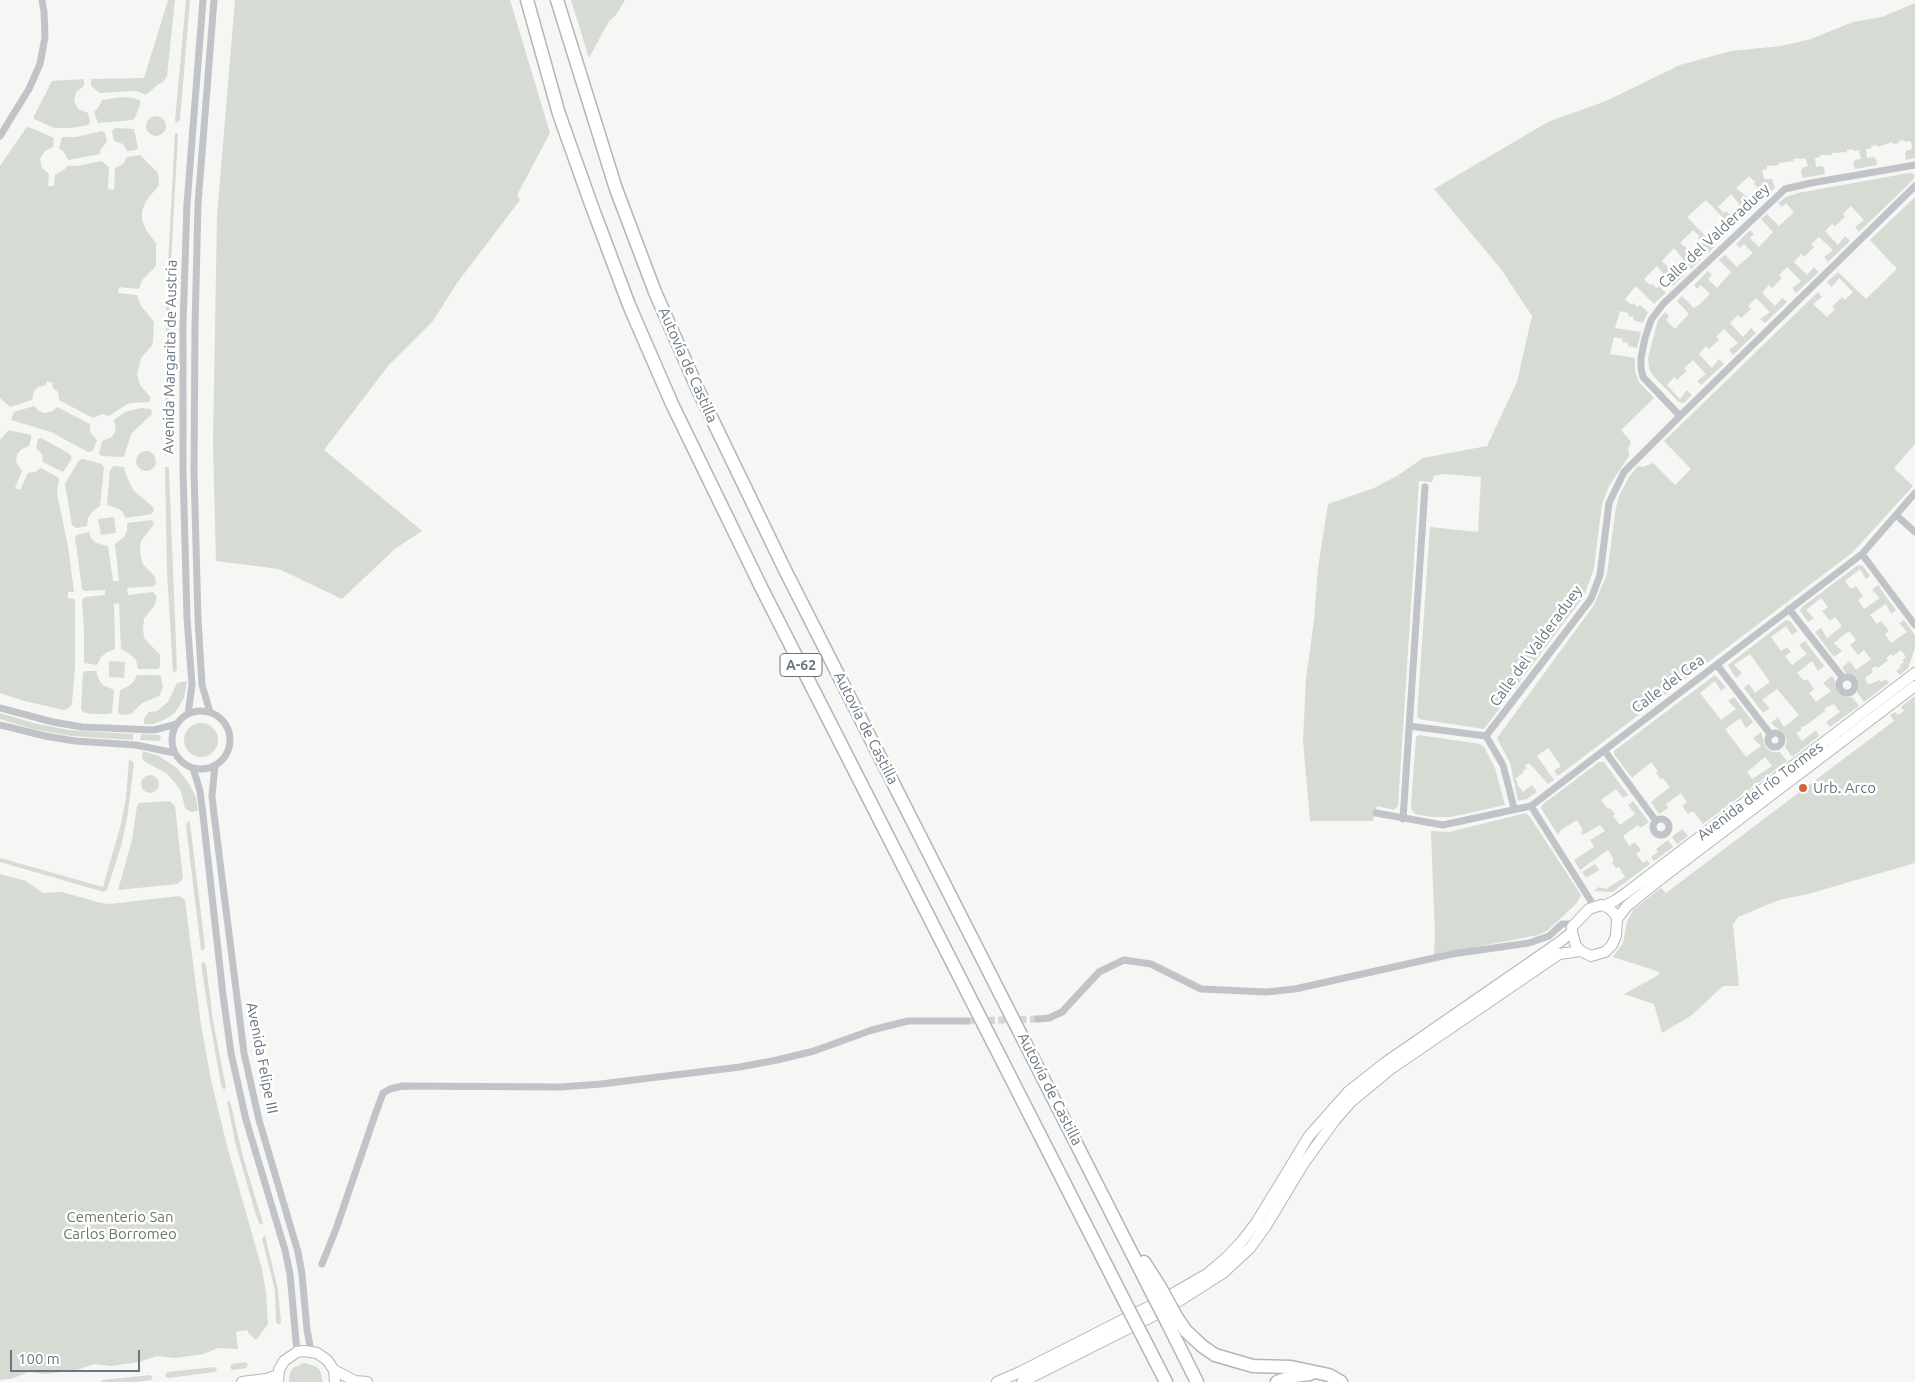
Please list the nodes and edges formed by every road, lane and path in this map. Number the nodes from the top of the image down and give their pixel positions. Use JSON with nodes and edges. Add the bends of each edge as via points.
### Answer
{"nodes":[{"id":1,"x":42,"y":0,"type":"edge"},
{"id":2,"x":203,"y":0,"type":"edge"},
{"id":3,"x":214,"y":0,"type":"edge"},
{"id":4,"x":527,"y":0,"type":"edge"},
{"id":5,"x":556,"y":0,"type":"edge"},
{"id":6,"x":0,"y":136,"type":"edge"},
{"id":7,"x":1915,"y":166,"type":"edge"},
{"id":8,"x":1915,"y":186,"type":"edge"},
{"id":9,"x":1680,"y":416,"type":"junction"},
{"id":10,"x":1425,"y":487,"type":"dead end"},
{"id":11,"x":1915,"y":493,"type":"edge"},
{"id":12,"x":1896,"y":515,"type":"junction"},
{"id":13,"x":1915,"y":532,"type":"edge"},
{"id":14,"x":1862,"y":554,"type":"junction"},
{"id":15,"x":1790,"y":609,"type":"junction"},
{"id":16,"x":1915,"y":625,"type":"edge"},
{"id":17,"x":1717,"y":665,"type":"junction"},
{"id":18,"x":1915,"y":674,"type":"edge"},
{"id":19,"x":1843,"y":678,"type":"dead end"},
{"id":20,"x":1915,"y":686,"type":"edge"},
{"id":21,"x":0,"y":708,"type":"edge"},
{"id":22,"x":210,"y":712,"type":"junction"},
{"id":23,"x":188,"y":714,"type":"junction"},
{"id":24,"x":0,"y":724,"type":"edge"},
{"id":25,"x":177,"y":724,"type":"junction"},
{"id":26,"x":1409,"y":726,"type":"junction"},
{"id":27,"x":1771,"y":735,"type":"dead end"},
{"id":28,"x":1486,"y":736,"type":"junction"},
{"id":29,"x":1604,"y":750,"type":"junction"},
{"id":30,"x":175,"y":753,"type":"junction"},
{"id":31,"x":215,"y":765,"type":"junction"},
{"id":32,"x":193,"y":768,"type":"junction"},
{"id":33,"x":1531,"y":806,"type":"junction"},
{"id":34,"x":1514,"y":808,"type":"junction"},
{"id":35,"x":1376,"y":813,"type":"dead end"},
{"id":36,"x":1403,"y":818,"type":"junction"},
{"id":37,"x":1656,"y":821,"type":"dead end"},
{"id":38,"x":1599,"y":906,"type":"junction"},
{"id":39,"x":1617,"y":919,"type":"junction"},
{"id":40,"x":1572,"y":928,"type":"junction"},
{"id":41,"x":1581,"y":951,"type":"junction"},
{"id":42,"x":1038,"y":1019,"type":"tunnel mouth"},
{"id":43,"x":967,"y":1021,"type":"tunnel mouth"},
{"id":44,"x":322,"y":1264,"type":"dead end"},
{"id":45,"x":1172,"y":1320,"type":"junction"},
{"id":46,"x":311,"y":1351,"type":"junction"},
{"id":47,"x":297,"y":1352,"type":"junction"},
{"id":48,"x":334,"y":1370,"type":"junction"},
{"id":49,"x":1318,"y":1373,"type":"junction"},
{"id":50,"x":278,"y":1378,"type":"edge"},
{"id":51,"x":242,"y":1382,"type":"edge"},
{"id":52,"x":335,"y":1382,"type":"edge"},
{"id":53,"x":367,"y":1382,"type":"edge"},
{"id":54,"x":997,"y":1382,"type":"edge"},
{"id":55,"x":1022,"y":1382,"type":"edge"},
{"id":56,"x":1166,"y":1382,"type":"edge"},
{"id":57,"x":1197,"y":1382,"type":"edge"},
{"id":58,"x":1277,"y":1382,"type":"edge"},
{"id":59,"x":1341,"y":1382,"type":"edge"}],
"edges":[{"from":1,"to":6,"type":"street","via":[[45,37],[40,64],[29,89]]},
{"from":2,"to":23,"type":"street","name":"Avenida Margarita de Austria","via":[[186,204],[183,326],[183,469],[192,684]]},
{"from":3,"to":22,"type":"street","name":"Avenida Margarita de Austria","via":[[198,204],[194,471],[202,685]]},
{"from":4,"to":56,"type":"highway","name":"Autovía de Castilla","number":"A-62","bridge":true,"via":[[559,114],[591,204],[672,404],[762,589]]},
{"from":5,"to":45,"type":"highway","name":"Autovía de Castilla","number":"A-62","bridge":true,"via":[[616,189],[699,392],[785,570],[1109,1206]]},
{"from":7,"to":9,"type":"street","name":"Calle del Valderaduey","via":[[1785,189],[1663,304],[1648,329],[1641,368],[1643,377]]},
{"from":8,"to":9,"type":"street","name":"Calle del Valderaduey"},
{"from":9,"to":28,"type":"street","name":"Calle del Valderaduey","via":[[1624,472],[1609,503],[1600,575],[1591,599]]},
{"from":10,"to":26,"type":"street"},
{"from":11,"to":12,"type":"street","name":"Calle del Cea"},
{"from":12,"to":13,"type":"street"},
{"from":12,"to":14,"type":"street","name":"Calle del Cea"},
{"from":14,"to":15,"type":"street","name":"Calle del Cea"},
{"from":14,"to":16,"type":"street"},
{"from":15,"to":17,"type":"street","name":"Calle del Cea"},
{"from":15,"to":19,"type":"street"},
{"from":17,"to":27,"type":"street"},
{"from":17,"to":29,"type":"street","name":"Calle del Cea"},
{"from":18,"to":38,"type":"main road","name":"Avenida del río Tormes","via":[[1626,894]]},
{"from":20,"to":39,"type":"main road","name":"Avenida del río Tormes","via":[[1652,886],[1627,906]]},
{"from":21,"to":25,"type":"street","via":[[82,727],[154,730]]},
{"from":22,"to":23,"type":"street"},
{"from":22,"to":31,"type":"street","via":[[225,723],[230,741],[223,759]]},
{"from":23,"to":25,"type":"street"},
{"from":24,"to":30,"type":"street","via":[[75,741],[136,745]]},
{"from":25,"to":30,"type":"street","via":[[172,738]]},
{"from":26,"to":28,"type":"street"},
{"from":26,"to":36,"type":"street"},
{"from":28,"to":34,"type":"street","via":[[1503,765]]},
{"from":29,"to":33,"type":"street","name":"Calle del Cea"},
{"from":29,"to":37,"type":"street"},
{"from":30,"to":32,"type":"street"},
{"from":31,"to":32,"type":"street"},
{"from":31,"to":46,"type":"street","name":"Avenida Felipe III","via":[[212,796],[244,1053],[259,1120],[298,1252]]},
{"from":32,"to":47,"type":"street","name":"Avenida Felipe III","via":[[200,791],[231,1053],[246,1120],[287,1258]]},
{"from":33,"to":34,"type":"street"},
{"from":33,"to":38,"type":"street"},
{"from":34,"to":36,"type":"street","via":[[1442,826]]},
{"from":35,"to":36,"type":"street"},
{"from":38,"to":39,"type":"main road","via":[[1612,910]]},
{"from":38,"to":40,"type":"main road","via":[[1584,913]]},
{"from":39,"to":41,"type":"main road","via":[[1616,936],[1605,952],[1591,956]]},
{"from":40,"to":41,"type":"main road","via":[[1574,941]]},
{"from":40,"to":42,"type":"street","via":[[1562,924],[1549,936],[1530,943],[1452,954],[1295,989],[1267,992],[1201,989],[1151,964],[1124,960],[1099,972],[1062,1012]]},
{"from":40,"to":54,"type":"main road","via":[[1561,941],[1348,1092],[1309,1136],[1256,1223],[1227,1257],[1207,1274],[1160,1301]]},
{"from":41,"to":55,"type":"main road","via":[[1558,954],[1392,1068],[1351,1102],[1304,1163],[1250,1248],[1223,1274],[1165,1310]]},
{"from":43,"to":44,"type":"street","via":[[908,1021],[777,1060],[610,1083],[561,1087],[402,1086],[390,1089],[383,1093],[374,1116]]},
{"from":45,"to":49,"type":"highway","via":[[1215,1355],[1253,1366],[1291,1366]]},
{"from":45,"to":57,"type":"highway","name":"Autovía de Castilla","number":"A-62"},
{"from":46,"to":47,"type":"main road"},
{"from":46,"to":48,"type":"main road","via":[[327,1360]]},
{"from":47,"to":50,"type":"main road","via":[[284,1361]]},
{"from":48,"to":52,"type":"main road"},
{"from":48,"to":53,"type":"main road"},
{"from":49,"to":58,"type":"highway"},
{"from":49,"to":59,"type":"highway"},
{"from":50,"to":51,"type":"main road"}]}
